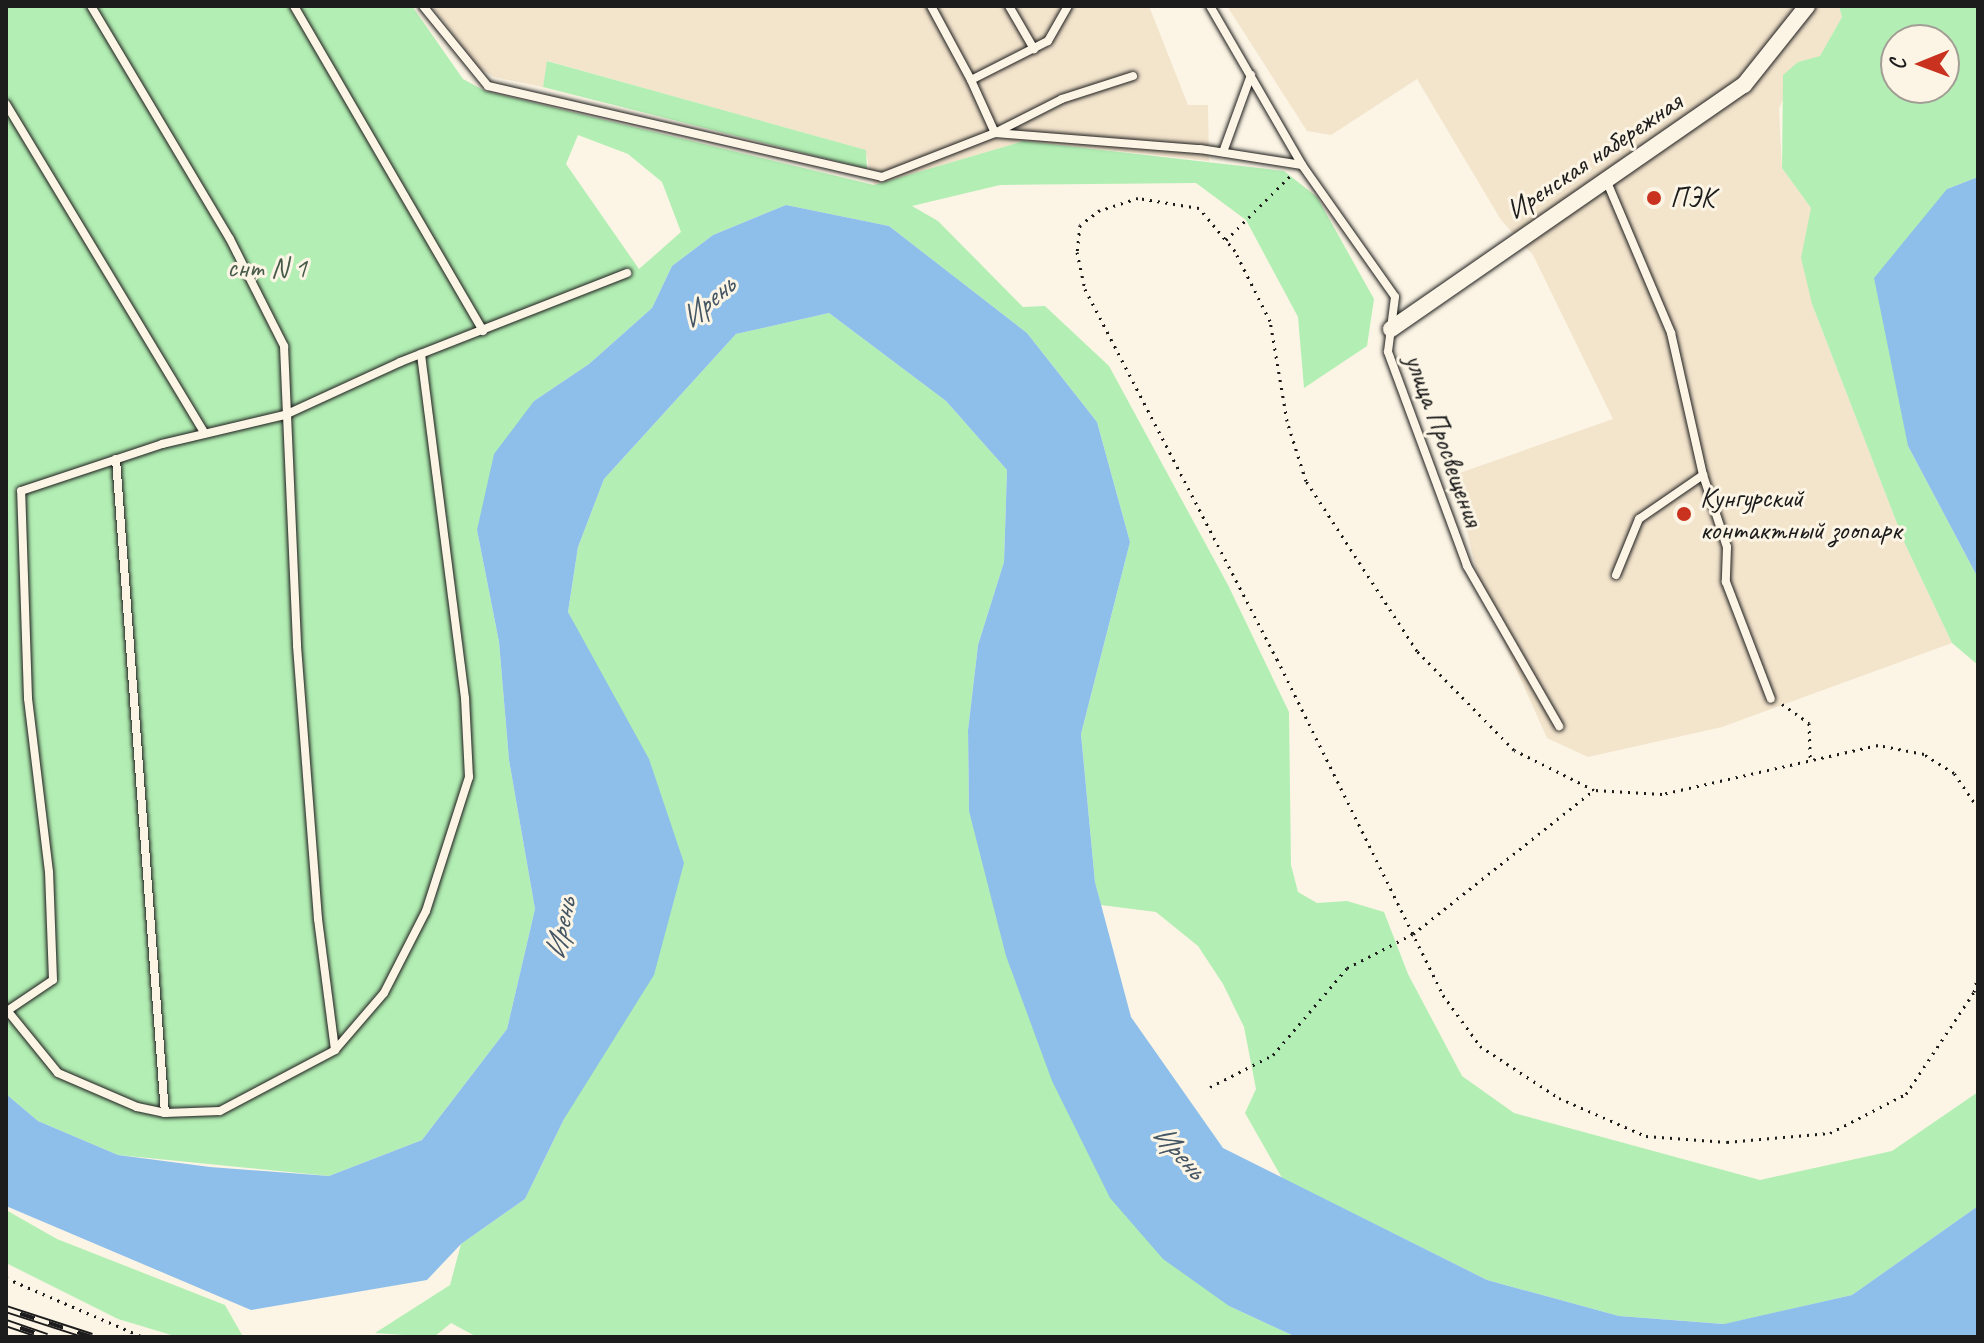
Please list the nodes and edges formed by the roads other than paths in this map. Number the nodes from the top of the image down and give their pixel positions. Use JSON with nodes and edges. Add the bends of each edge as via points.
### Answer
{"nodes":[{"id":1,"x":91,"y":6,"type":"edge"},
{"id":2,"x":294,"y":6,"type":"edge"},
{"id":3,"x":423,"y":6,"type":"edge"},
{"id":4,"x":931,"y":6,"type":"edge"},
{"id":5,"x":1009,"y":6,"type":"edge"},
{"id":6,"x":1068,"y":6,"type":"edge"},
{"id":7,"x":1210,"y":6,"type":"edge"},
{"id":8,"x":1807,"y":6,"type":"edge"},
{"id":9,"x":1034,"y":49,"type":"junction"},
{"id":10,"x":1251,"y":75,"type":"junction"},
{"id":11,"x":1133,"y":76,"type":"dead end"},
{"id":12,"x":971,"y":80,"type":"junction"},
{"id":13,"x":6,"y":104,"type":"edge"},
{"id":14,"x":995,"y":133,"type":"junction"},
{"id":15,"x":1223,"y":152,"type":"junction"},
{"id":16,"x":1302,"y":165,"type":"junction"},
{"id":17,"x":1607,"y":182,"type":"junction"},
{"id":18,"x":627,"y":273,"type":"dead end"},
{"id":19,"x":1391,"y":329,"type":"junction"},
{"id":20,"x":483,"y":331,"type":"junction"},
{"id":21,"x":421,"y":354,"type":"junction"},
{"id":22,"x":285,"y":415,"type":"junction"},
{"id":23,"x":205,"y":434,"type":"junction"},
{"id":24,"x":116,"y":459,"type":"junction"},
{"id":25,"x":1703,"y":475,"type":"junction"},
{"id":26,"x":1616,"y":575,"type":"dead end"},
{"id":27,"x":1771,"y":699,"type":"road end"},
{"id":28,"x":1559,"y":726,"type":"dead end"},
{"id":29,"x":6,"y":1010,"type":"edge"},
{"id":30,"x":335,"y":1050,"type":"junction"},
{"id":31,"x":165,"y":1113,"type":"junction"}],
"edges":[{"from":1,"to":22,"type":"lane","via":[[230,239],[284,346]]},
{"from":2,"to":20,"type":"lane"},
{"from":3,"to":14,"type":"lane","via":[[488,86],[882,177]]},
{"from":4,"to":12,"type":"lane"},
{"from":5,"to":9,"type":"lane"},
{"from":6,"to":9,"type":"lane","via":[[1048,41]]},
{"from":7,"to":10,"type":"lane","name":"улица Просвещения"},
{"from":8,"to":17,"type":"street","name":"Иренская набережная","via":[[1744,85]]},
{"from":9,"to":12,"type":"lane"},
{"from":10,"to":15,"type":"lane"},
{"from":10,"to":16,"type":"lane","name":"улица Просвещения"},
{"from":11,"to":14,"type":"lane","via":[[1062,99]]},
{"from":12,"to":14,"type":"lane"},
{"from":13,"to":23,"type":"lane"},
{"from":14,"to":15,"type":"lane"},
{"from":15,"to":16,"type":"lane"},
{"from":16,"to":19,"type":"lane","name":"улица Просвещения","via":[[1395,297]]},
{"from":17,"to":19,"type":"street","name":"Иренская набережная"},
{"from":17,"to":25,"type":"lane","via":[[1671,333]]},
{"from":18,"to":20,"type":"lane"},
{"from":19,"to":28,"type":"lane","name":"улица Просвещения","via":[[1388,352],[1467,566]]},
{"from":20,"to":21,"type":"lane"},
{"from":21,"to":22,"type":"lane"},
{"from":21,"to":30,"type":"lane","via":[[465,698],[469,777],[426,911],[384,993]]},
{"from":22,"to":23,"type":"lane"},
{"from":22,"to":30,"type":"lane","via":[[313,858]]},
{"from":23,"to":24,"type":"lane"},
{"from":24,"to":29,"type":"lane","via":[[21,491],[28,698],[49,872],[53,980]]},
{"from":24,"to":31,"type":"lane"},
{"from":25,"to":26,"type":"lane","via":[[1639,519]]},
{"from":25,"to":27,"type":"lane","via":[[1727,547],[1726,582]]},
{"from":29,"to":31,"type":"lane","via":[[58,1073]]},
{"from":30,"to":31,"type":"lane","via":[[220,1111]]}]}
